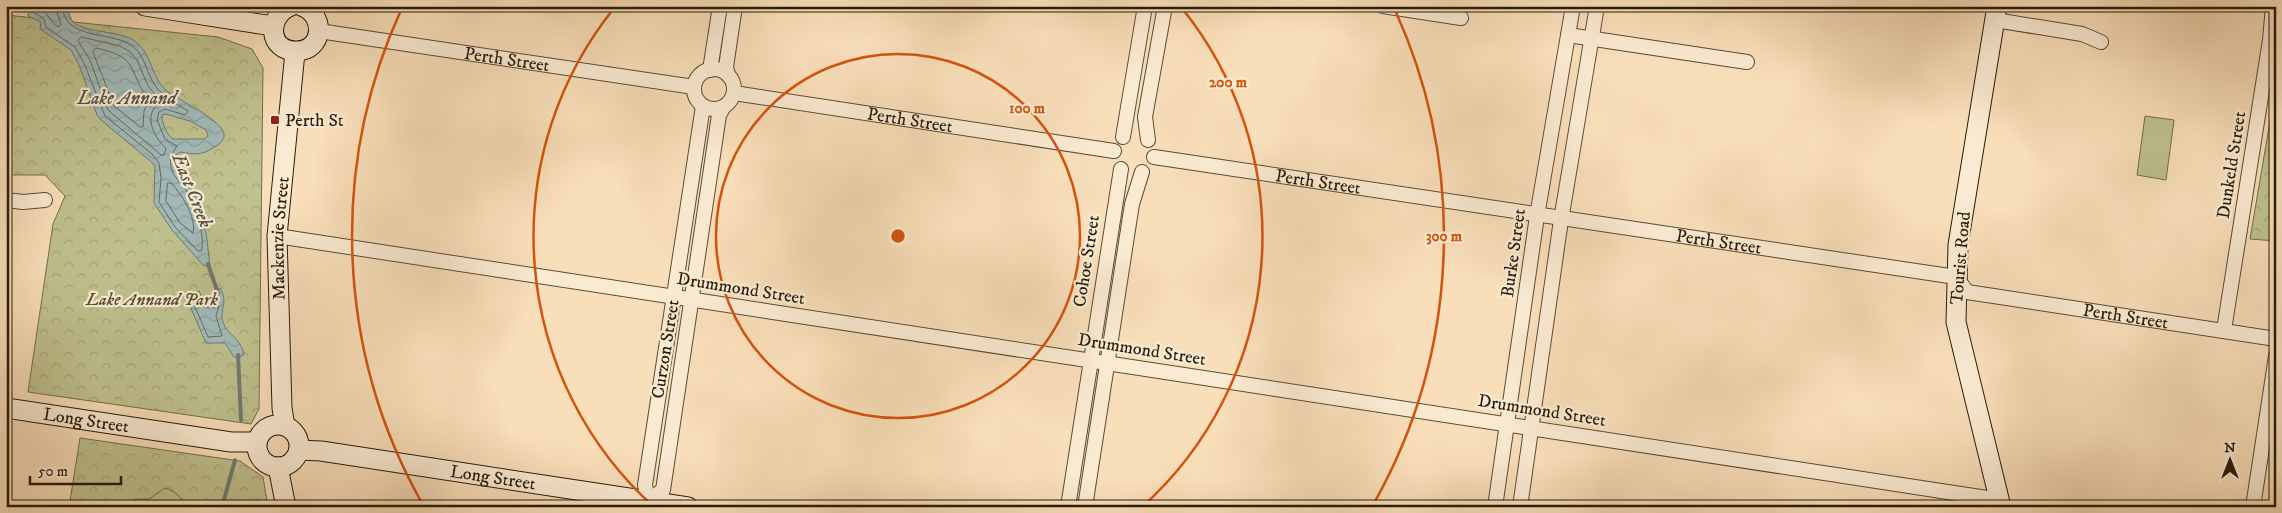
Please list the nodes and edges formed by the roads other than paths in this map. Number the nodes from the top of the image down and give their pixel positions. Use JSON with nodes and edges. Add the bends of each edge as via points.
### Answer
{"nodes":[{"id":1,"x":145,"y":6,"type":"edge"},
{"id":2,"x":291,"y":6,"type":"edge"},
{"id":3,"x":301,"y":6,"type":"edge"},
{"id":4,"x":720,"y":6,"type":"edge"},
{"id":5,"x":735,"y":6,"type":"edge"},
{"id":6,"x":1145,"y":6,"type":"edge"},
{"id":7,"x":1165,"y":6,"type":"edge"},
{"id":8,"x":1383,"y":6,"type":"edge"},
{"id":9,"x":1573,"y":6,"type":"edge"},
{"id":10,"x":1597,"y":6,"type":"edge"},
{"id":11,"x":2273,"y":6,"type":"edge"},
{"id":12,"x":1996,"y":13,"type":"edge"},
{"id":13,"x":1462,"y":18,"type":"dead end"},
{"id":14,"x":273,"y":26,"type":"junction"},
{"id":15,"x":319,"y":31,"type":"junction"},
{"id":16,"x":1568,"y":35,"type":"junction"},
{"id":17,"x":1592,"y":39,"type":"junction"},
{"id":18,"x":2101,"y":42,"type":"dead end"},
{"id":19,"x":295,"y":52,"type":"junction"},
{"id":20,"x":1747,"y":62,"type":"dead end"},
{"id":21,"x":710,"y":70,"type":"junction"},
{"id":22,"x":728,"y":75,"type":"junction"},
{"id":23,"x":694,"y":87,"type":"junction"},
{"id":24,"x":734,"y":93,"type":"junction"},
{"id":25,"x":704,"y":106,"type":"junction"},
{"id":26,"x":723,"y":108,"type":"junction"},
{"id":27,"x":1123,"y":137,"type":"junction"},
{"id":28,"x":1148,"y":140,"type":"junction"},
{"id":29,"x":1114,"y":151,"type":"junction"},
{"id":30,"x":1154,"y":158,"type":"junction"},
{"id":31,"x":1121,"y":169,"type":"junction"},
{"id":32,"x":1142,"y":172,"type":"junction"},
{"id":33,"x":6,"y":200,"type":"edge"},
{"id":34,"x":45,"y":200,"type":"dead end"},
{"id":35,"x":1537,"y":216,"type":"junction"},
{"id":36,"x":1561,"y":220,"type":"junction"},
{"id":37,"x":277,"y":236,"type":"junction"},
{"id":38,"x":1956,"y":277,"type":"junction"},
{"id":39,"x":674,"y":297,"type":"junction"},
{"id":40,"x":691,"y":300,"type":"junction"},
{"id":41,"x":2224,"y":330,"type":"junction"},
{"id":42,"x":2276,"y":339,"type":"edge"},
{"id":43,"x":2276,"y":356,"type":"edge"},
{"id":44,"x":1090,"y":360,"type":"junction"},
{"id":45,"x":1107,"y":364,"type":"junction"},
{"id":46,"x":6,"y":408,"type":"edge"},
{"id":47,"x":1508,"y":423,"type":"junction"},
{"id":48,"x":285,"y":426,"type":"junction"},
{"id":49,"x":1532,"y":427,"type":"junction"},
{"id":50,"x":257,"y":442,"type":"junction"},
{"id":51,"x":298,"y":450,"type":"junction"},
{"id":52,"x":278,"y":467,"type":"junction"},
{"id":53,"x":2001,"y":503,"type":"edge"},
{"id":54,"x":646,"y":504,"type":"edge"},
{"id":55,"x":286,"y":507,"type":"edge"},
{"id":56,"x":688,"y":507,"type":"edge"},
{"id":57,"x":1068,"y":507,"type":"edge"},
{"id":58,"x":1085,"y":507,"type":"edge"},
{"id":59,"x":1495,"y":507,"type":"edge"},
{"id":60,"x":1520,"y":507,"type":"edge"},
{"id":61,"x":2253,"y":507,"type":"edge"}],
"edges":[{"from":1,"to":14,"type":"street"},
{"from":2,"to":14,"type":"street","via":[[279,13]]},
{"from":3,"to":15,"type":"street","via":[[314,14]]},
{"from":4,"to":21,"type":"street"},
{"from":5,"to":22,"type":"street","via":[[726,67]]},
{"from":6,"to":27,"type":"street"},
{"from":7,"to":28,"type":"street","via":[[1145,117]]},
{"from":8,"to":13,"type":"street"},
{"from":9,"to":16,"type":"street","name":"Burke Street"},
{"from":10,"to":17,"type":"street"},
{"from":11,"to":41,"type":"street","name":"Dunkeld Street"},
{"from":12,"to":18,"type":"street","via":[[2082,34]]},
{"from":12,"to":38,"type":"street","name":"Tourist Road","via":[[1958,245]]},
{"from":14,"to":19,"type":"street","via":[[277,41]]},
{"from":15,"to":19,"type":"street","via":[[309,48]]},
{"from":15,"to":23,"type":"street","name":"Perth Street"},
{"from":16,"to":17,"type":"street"},
{"from":16,"to":35,"type":"street","name":"Burke Street"},
{"from":17,"to":20,"type":"street"},
{"from":17,"to":36,"type":"street"},
{"from":19,"to":37,"type":"street","name":"Mackenzie Street"},
{"from":21,"to":22,"type":"street","via":[[717,69]]},
{"from":21,"to":23,"type":"street","via":[[700,75]]},
{"from":22,"to":24,"type":"street"},
{"from":23,"to":25,"type":"street","via":[[697,99]]},
{"from":24,"to":26,"type":"street"},
{"from":24,"to":29,"type":"street","name":"Perth Street"},
{"from":25,"to":26,"type":"street"},
{"from":25,"to":39,"type":"street","name":"Curzon Street"},
{"from":26,"to":40,"type":"street","name":"Curzon Street","via":[[719,116]]},
{"from":27,"to":28,"type":"street","via":[[1136,134]]},
{"from":27,"to":29,"type":"street"},
{"from":28,"to":30,"type":"street"},
{"from":29,"to":31,"type":"street"},
{"from":30,"to":32,"type":"street"},
{"from":30,"to":35,"type":"street","name":"Perth Street"},
{"from":31,"to":32,"type":"street","via":[[1129,173]]},
{"from":31,"to":44,"type":"street","name":"Cohoe Street"},
{"from":32,"to":45,"type":"street","name":"Cohoe Street","via":[[1132,204]]},
{"from":33,"to":34,"type":"street"},
{"from":35,"to":36,"type":"street","name":"Perth Street"},
{"from":35,"to":47,"type":"street","name":"Burke Street"},
{"from":36,"to":38,"type":"street","name":"Perth Street"},
{"from":36,"to":49,"type":"street"},
{"from":37,"to":39,"type":"street","name":"Drummond Street"},
{"from":37,"to":48,"type":"street","name":"Mackenzie Street"},
{"from":38,"to":41,"type":"street","name":"Perth Street","via":[[1967,292]]},
{"from":38,"to":53,"type":"street","name":"Tourist Road","via":[[1956,322]]},
{"from":39,"to":40,"type":"street","name":"Drummond Street"},
{"from":39,"to":54,"type":"street","name":"Curzon Street","via":[[645,485]]},
{"from":40,"to":44,"type":"street","name":"Drummond Street"},
{"from":40,"to":54,"type":"street","name":"Curzon Street","via":[[663,490]]},
{"from":41,"to":42,"type":"street","name":"Perth Street"},
{"from":43,"to":61,"type":"street"},
{"from":44,"to":45,"type":"street","name":"Drummond Street"},
{"from":44,"to":57,"type":"street","name":"Cohoe Street"},
{"from":45,"to":47,"type":"street","name":"Drummond Street"},
{"from":45,"to":58,"type":"street","name":"Cohoe Street"},
{"from":46,"to":50,"type":"street","name":"Long Street","via":[[231,442]]},
{"from":47,"to":49,"type":"street","name":"Drummond Street"},
{"from":47,"to":59,"type":"street","name":"Burke Street"},
{"from":48,"to":50,"type":"street","via":[[270,426]]},
{"from":48,"to":51,"type":"street","via":[[297,438]]},
{"from":49,"to":53,"type":"street","name":"Drummond Street"},
{"from":49,"to":60,"type":"street"},
{"from":50,"to":52,"type":"street","via":[[261,460]]},
{"from":51,"to":52,"type":"street","via":[[291,463]]},
{"from":51,"to":54,"type":"street","name":"Long Street","via":[[331,452]]},
{"from":52,"to":55,"type":"street"},
{"from":54,"to":56,"type":"street","name":"Long Street"}]}
